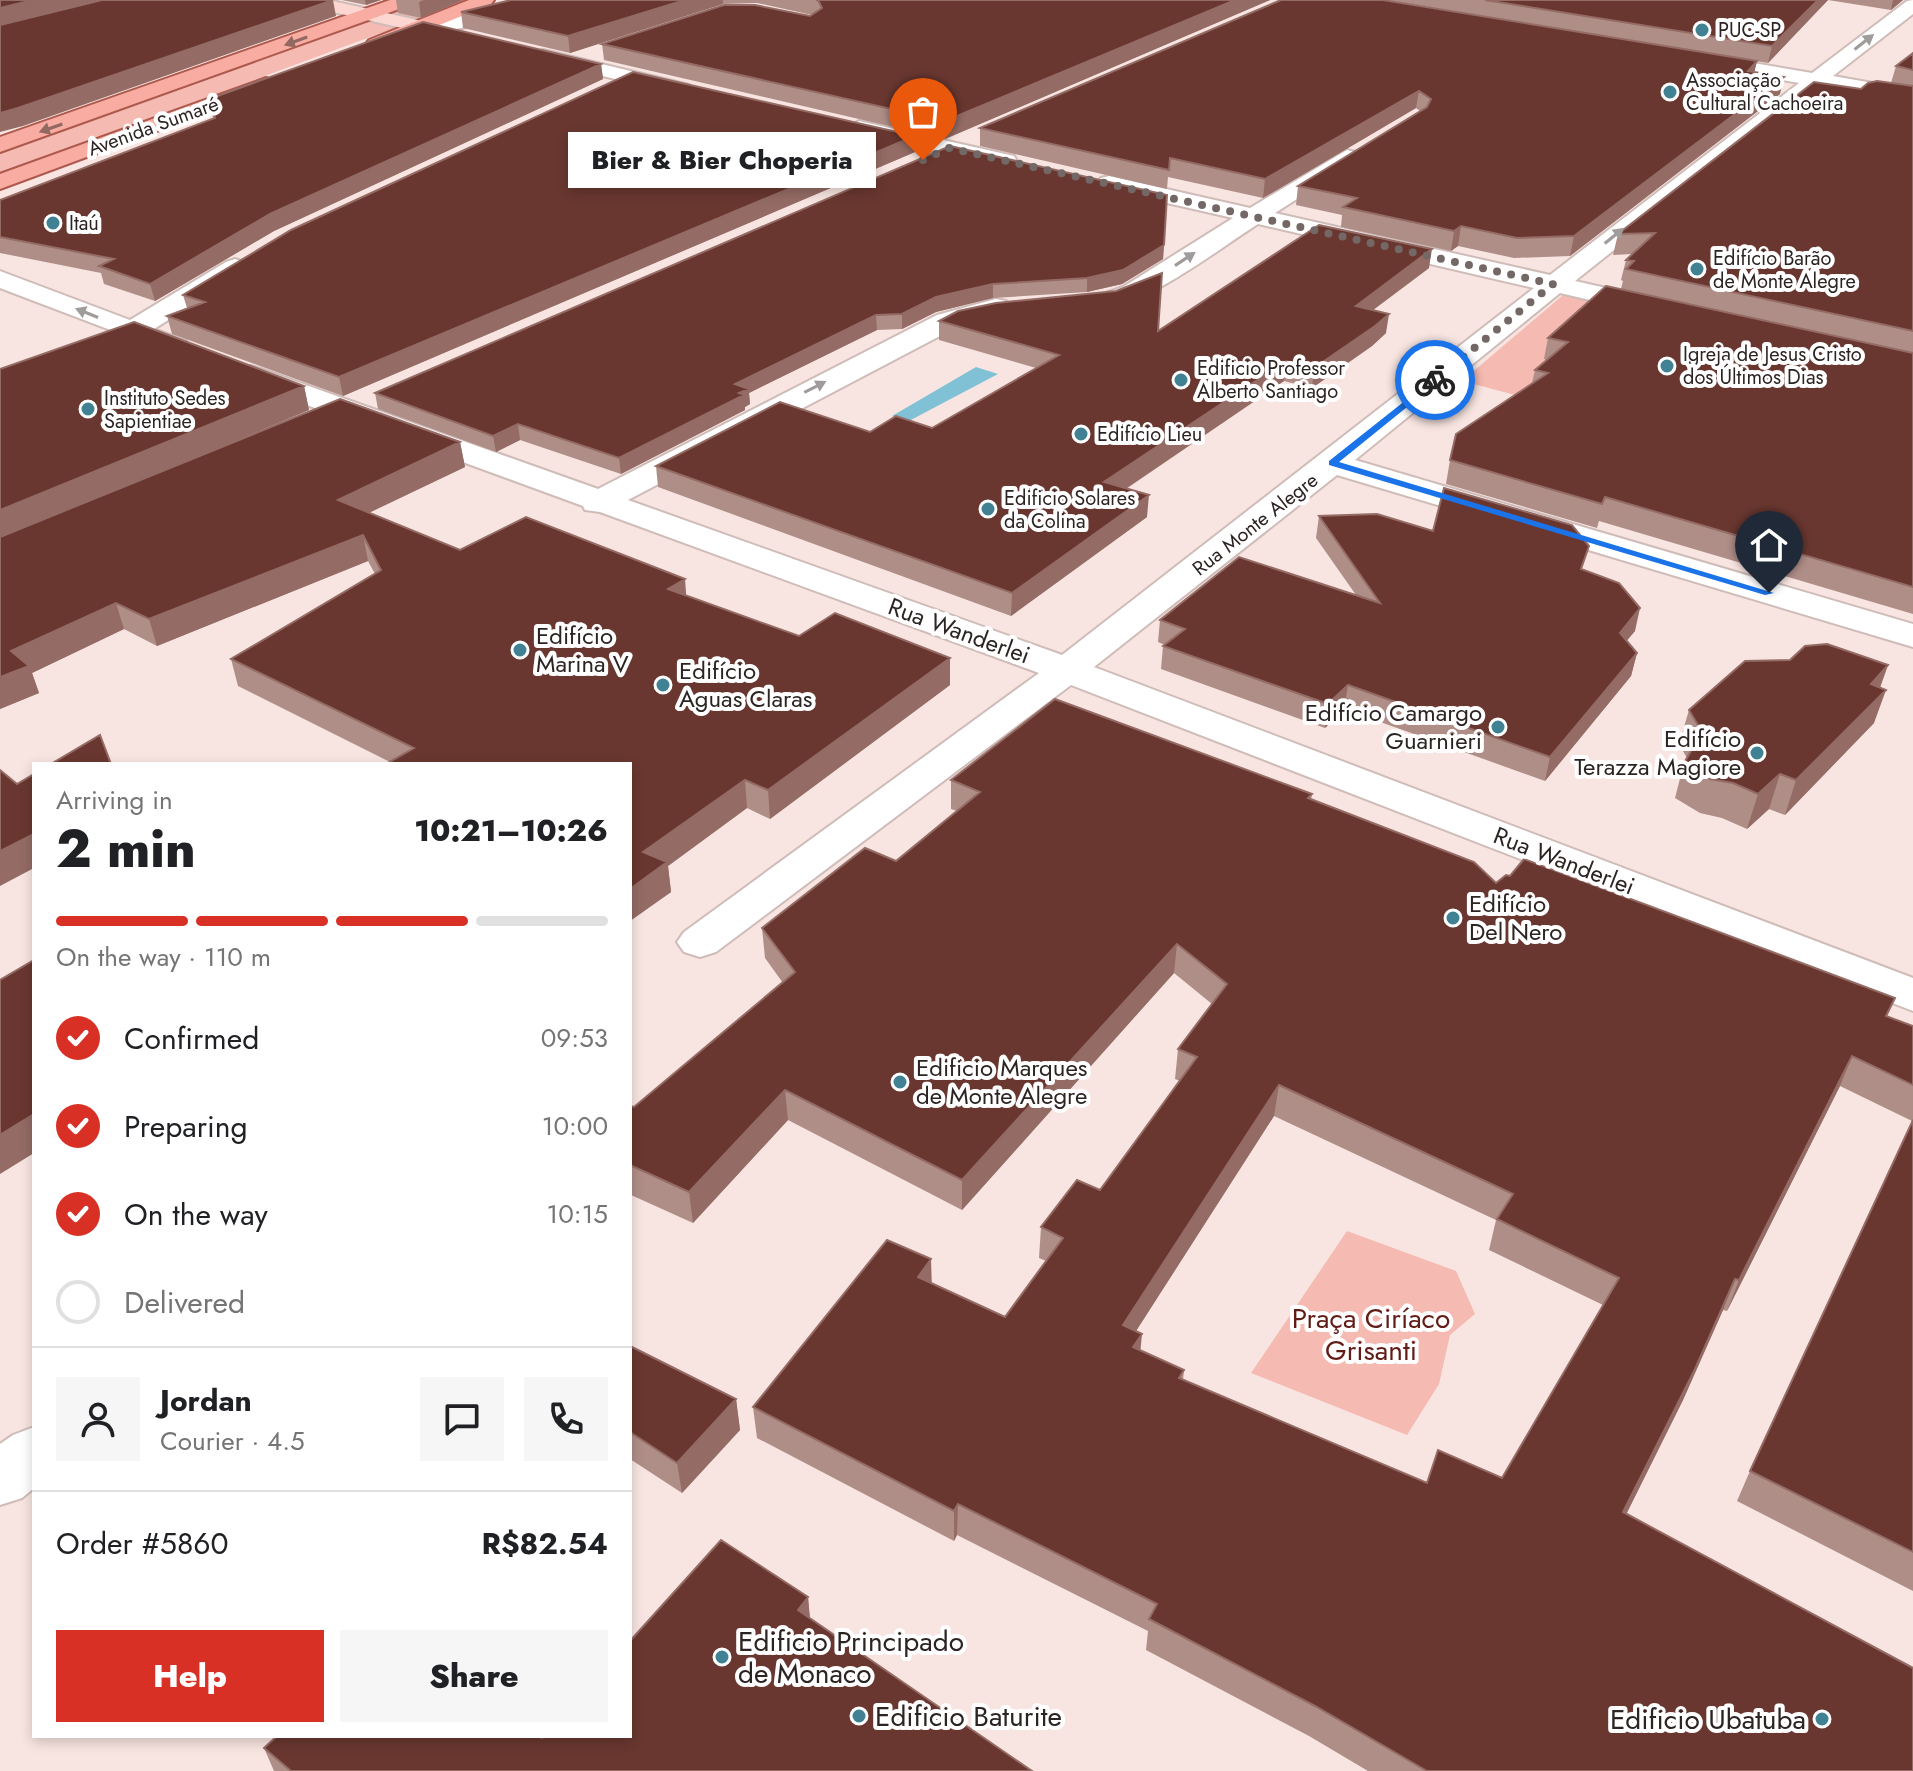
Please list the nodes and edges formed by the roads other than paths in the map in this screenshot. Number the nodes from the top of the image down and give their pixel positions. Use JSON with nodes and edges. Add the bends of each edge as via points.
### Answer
{"nodes":[{"id":1,"x":304,"y":0,"type":"edge"},
{"id":2,"x":407,"y":0,"type":"edge"},
{"id":3,"x":485,"y":0,"type":"edge"},
{"id":4,"x":542,"y":0,"type":"edge"},
{"id":5,"x":1913,"y":5,"type":"edge"},
{"id":6,"x":370,"y":15,"type":"junction"},
{"id":7,"x":424,"y":27,"type":"junction"},
{"id":8,"x":478,"y":41,"type":"edge"},
{"id":9,"x":360,"y":50,"type":"edge"},
{"id":10,"x":517,"y":50,"type":"edge"},
{"id":11,"x":601,"y":52,"type":"edge"},
{"id":12,"x":1673,"y":56,"type":"edge"},
{"id":13,"x":569,"y":62,"type":"junction"},
{"id":14,"x":288,"y":76,"type":"edge"},
{"id":15,"x":631,"y":77,"type":"junction"},
{"id":16,"x":1816,"y":80,"type":"junction"},
{"id":17,"x":603,"y":90,"type":"edge"},
{"id":18,"x":707,"y":95,"type":"edge"},
{"id":19,"x":1913,"y":96,"type":"edge"},
{"id":20,"x":844,"y":125,"type":"edge"},
{"id":21,"x":983,"y":134,"type":"edge"},
{"id":22,"x":1369,"y":143,"type":"edge"},
{"id":23,"x":0,"y":145,"type":"edge"},
{"id":24,"x":949,"y":148,"type":"junction"},
{"id":25,"x":1023,"y":165,"type":"edge"},
{"id":26,"x":908,"y":166,"type":"edge"},
{"id":27,"x":1092,"y":180,"type":"edge"},
{"id":28,"x":0,"y":182,"type":"edge"},
{"id":29,"x":1254,"y":215,"type":"junction"},
{"id":30,"x":256,"y":254,"type":"edge"},
{"id":31,"x":0,"y":279,"type":"edge"},
{"id":32,"x":1553,"y":284,"type":"junction"},
{"id":33,"x":1079,"y":304,"type":"edge"},
{"id":34,"x":1025,"y":305,"type":"edge"},
{"id":35,"x":1681,"y":313,"type":"edge"},
{"id":36,"x":131,"y":331,"type":"junction"},
{"id":37,"x":199,"y":356,"type":"edge"},
{"id":38,"x":226,"y":366,"type":"edge"},
{"id":39,"x":381,"y":393,"type":"edge"},
{"id":40,"x":343,"y":410,"type":"junction"},
{"id":41,"x":306,"y":425,"type":"edge"},
{"id":42,"x":1332,"y":463,"type":"junction"},
{"id":43,"x":597,"y":503,"type":"junction"},
{"id":44,"x":1913,"y":636,"type":"edge"},
{"id":45,"x":1067,"y":670,"type":"junction"},
{"id":46,"x":700,"y":942,"type":"dead end"},
{"id":47,"x":1913,"y":995,"type":"edge"},
{"id":48,"x":32,"y":1455,"type":"edge"},
{"id":49,"x":0,"y":1479,"type":"edge"}],
"edges":[{"from":1,"to":6,"type":"main road"},
{"from":2,"to":6,"type":"main road","name":"Avenida Sumaré"},
{"from":3,"to":7,"type":"main road"},
{"from":4,"to":7,"type":"street"},
{"from":16,"to":5,"type":"street","name":"Rua Monte Alegre","one_way":true},
{"from":6,"to":7,"type":"main road"},
{"from":6,"to":23,"type":"main road","name":"Avenida Sumaré","one_way":true},
{"from":7,"to":8,"type":"street"},
{"from":7,"to":9,"type":"main road"},
{"from":10,"to":13,"type":"street"},
{"from":11,"to":13,"type":"street"},
{"from":12,"to":16,"type":"street"},
{"from":13,"to":15,"type":"street"},
{"from":14,"to":28,"type":"main road","name":"Avenida Sumaré"},
{"from":15,"to":17,"type":"street"},
{"from":15,"to":18,"type":"street"},
{"from":16,"to":19,"type":"street"},
{"from":32,"to":16,"type":"street","name":"Rua Monte Alegre","one_way":true},
{"from":20,"to":24,"type":"street"},
{"from":21,"to":24,"type":"street"},
{"from":22,"to":29,"type":"street"},
{"from":24,"to":25,"type":"street"},
{"from":24,"to":26,"type":"street"},
{"from":27,"to":29,"type":"street"},
{"from":29,"to":32,"type":"street"},
{"from":33,"to":29,"type":"street","one_way":true,"via":[[1132,293]]},
{"from":30,"to":36,"type":"street"},
{"from":36,"to":31,"type":"street","one_way":true},
{"from":32,"to":35,"type":"street"},
{"from":32,"to":42,"type":"street","name":"Rua Monte Alegre"},
{"from":43,"to":34,"type":"street","one_way":true,"via":[[947,321],[985,308]]},
{"from":36,"to":37,"type":"street"},
{"from":38,"to":40,"type":"street","name":"Rua Wanderlei"},
{"from":39,"to":40,"type":"street"},
{"from":40,"to":41,"type":"street"},
{"from":40,"to":43,"type":"street","name":"Rua Wanderlei"},
{"from":42,"to":44,"type":"street"},
{"from":42,"to":45,"type":"street","name":"Rua Monte Alegre"},
{"from":43,"to":45,"type":"street","name":"Rua Wanderlei"},
{"from":45,"to":46,"type":"street","name":"Rua Monte Alegre"},
{"from":45,"to":47,"type":"street","name":"Rua Wanderlei"},
{"from":48,"to":49,"type":"street"}]}
